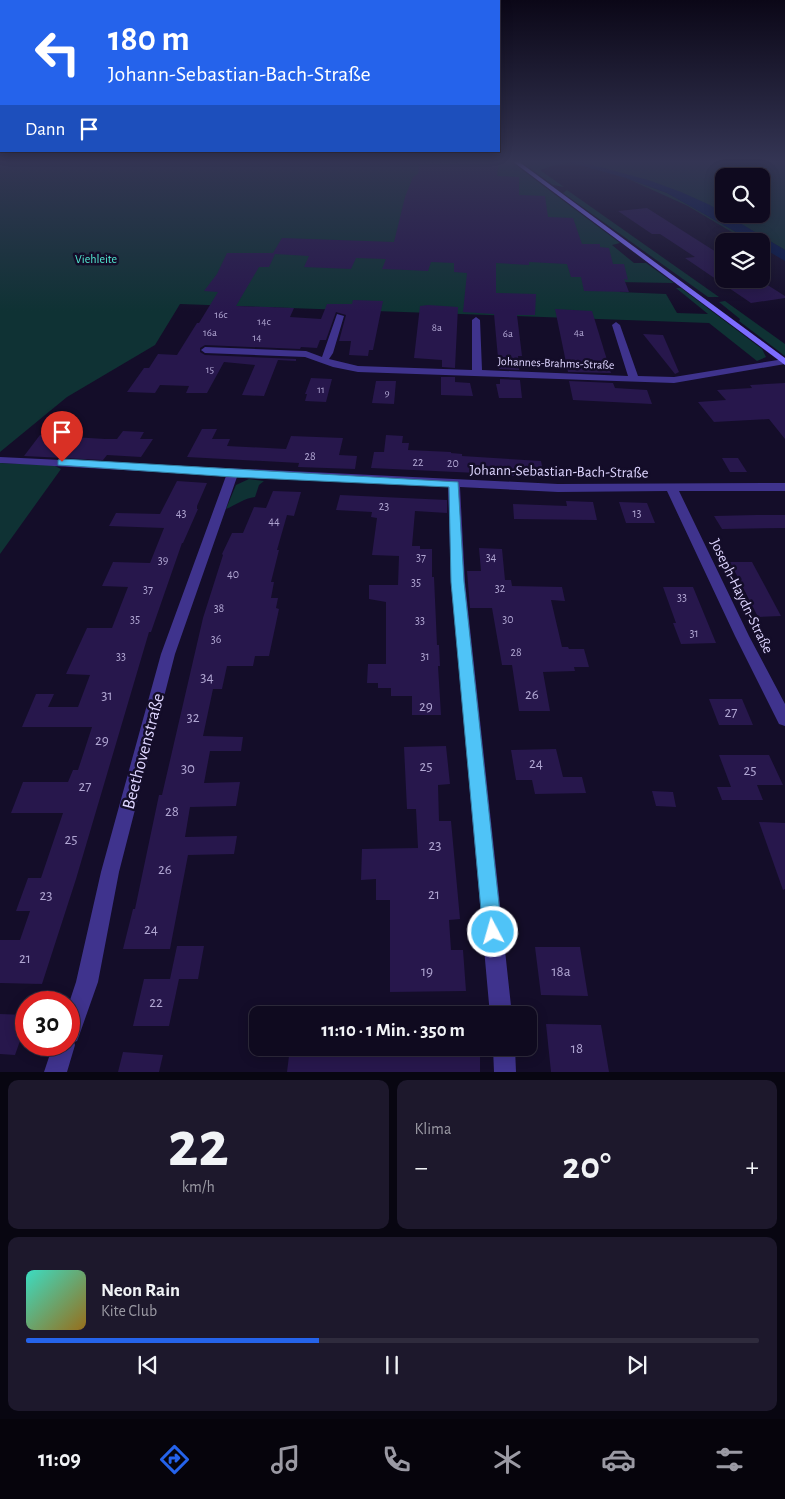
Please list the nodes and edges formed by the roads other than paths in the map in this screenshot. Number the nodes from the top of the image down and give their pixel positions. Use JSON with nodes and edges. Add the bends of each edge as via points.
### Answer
{"nodes":[{"id":1,"x":582,"y":211,"type":"edge"},
{"id":2,"x":340,"y":316,"type":"dead end"},
{"id":3,"x":476,"y":320,"type":"dead end"},
{"id":4,"x":616,"y":325,"type":"dead end"},
{"id":5,"x":205,"y":350,"type":"dead end"},
{"id":6,"x":324,"y":360,"type":"junction"},
{"id":7,"x":785,"y":362,"type":"edge"},
{"id":8,"x":477,"y":372,"type":"junction"},
{"id":9,"x":634,"y":378,"type":"junction"},
{"id":10,"x":2,"y":460,"type":"dead end"},
{"id":11,"x":233,"y":474,"type":"junction"},
{"id":12,"x":454,"y":484,"type":"junction"},
{"id":13,"x":670,"y":487,"type":"junction"},
{"id":14,"x":785,"y":487,"type":"edge"},
{"id":15,"x":785,"y":719,"type":"edge"},
{"id":16,"x":80,"y":1002,"type":"edge"},
{"id":17,"x":500,"y":1006,"type":"edge"},
{"id":18,"x":60,"y":1056,"type":"edge"},
{"id":19,"x":504,"y":1056,"type":"edge"},
{"id":20,"x":55,"y":1072,"type":"edge"},
{"id":21,"x":505,"y":1072,"type":"edge"}],
"edges":[{"from":1,"to":7,"type":"main road"},
{"from":2,"to":6,"type":"street"},
{"from":3,"to":8,"type":"street","name":"Johannes-Brahms-Straße"},
{"from":4,"to":9,"type":"street","name":"Johannes-Brahms-Straße"},
{"from":5,"to":6,"type":"street","name":"Johannes-Brahms-Straße","via":[[306,354]]},
{"from":6,"to":8,"type":"street","name":"Johannes-Brahms-Straße","via":[[358,369]]},
{"from":7,"to":9,"type":"street","name":"Johannes-Brahms-Straße","via":[[686,379]]},
{"from":8,"to":9,"type":"street","name":"Johannes-Brahms-Straße"},
{"from":10,"to":11,"type":"street","name":"Johann-Sebastian-Bach-Straße"},
{"from":11,"to":12,"type":"street","name":"Johann-Sebastian-Bach-Straße"},
{"from":11,"to":16,"type":"street","name":"Beethovenstraße","via":[[168,654],[110,872]]},
{"from":12,"to":13,"type":"street","name":"Johann-Sebastian-Bach-Straße"},
{"from":12,"to":17,"type":"street","via":[[458,582]]},
{"from":13,"to":14,"type":"street","name":"Johann-Sebastian-Bach-Straße"},
{"from":13,"to":15,"type":"street","name":"Joseph-Haydn-Straße"},
{"from":18,"to":20,"type":"street"},
{"from":19,"to":21,"type":"street"}]}
